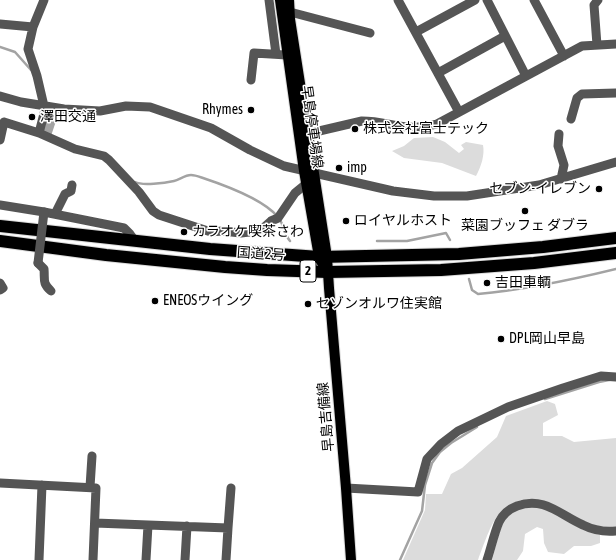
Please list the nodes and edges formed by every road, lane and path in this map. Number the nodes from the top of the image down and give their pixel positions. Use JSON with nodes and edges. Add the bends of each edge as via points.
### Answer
{"nodes":[{"id":1,"x":44,"y":0,"type":"edge"},
{"id":2,"x":269,"y":0,"type":"edge"},
{"id":3,"x":280,"y":0,"type":"edge"},
{"id":4,"x":289,"y":0,"type":"edge"},
{"id":5,"x":398,"y":0,"type":"edge"},
{"id":6,"x":475,"y":0,"type":"edge"},
{"id":7,"x":486,"y":0,"type":"edge"},
{"id":8,"x":534,"y":0,"type":"edge"},
{"id":9,"x":598,"y":0,"type":"edge"},
{"id":10,"x":290,"y":12,"type":"junction"},
{"id":11,"x":0,"y":24,"type":"edge"},
{"id":12,"x":33,"y":26,"type":"junction"},
{"id":13,"x":370,"y":32,"type":"dead end"},
{"id":14,"x":416,"y":32,"type":"junction"},
{"id":15,"x":505,"y":36,"type":"junction"},
{"id":16,"x":616,"y":44,"type":"edge"},
{"id":17,"x":597,"y":45,"type":"junction"},
{"id":18,"x":276,"y":54,"type":"junction"},
{"id":19,"x":287,"y":55,"type":"junction"},
{"id":20,"x":564,"y":56,"type":"junction"},
{"id":21,"x":438,"y":73,"type":"junction"},
{"id":22,"x":526,"y":76,"type":"junction"},
{"id":23,"x":251,"y":80,"type":"dead end"},
{"id":24,"x":616,"y":93,"type":"edge"},
{"id":25,"x":0,"y":96,"type":"edge"},
{"id":26,"x":47,"y":106,"type":"junction"},
{"id":27,"x":459,"y":112,"type":"junction"},
{"id":28,"x":571,"y":119,"type":"dead end"},
{"id":29,"x":39,"y":133,"type":"junction"},
{"id":30,"x":304,"y":134,"type":"junction"},
{"id":31,"x":559,"y":134,"type":"dead end"},
{"id":32,"x":0,"y":140,"type":"edge"},
{"id":33,"x":616,"y":162,"type":"edge"},
{"id":34,"x":304,"y":171,"type":"junction"},
{"id":35,"x":314,"y":174,"type":"junction"},
{"id":36,"x":561,"y":179,"type":"junction"},
{"id":37,"x":306,"y":184,"type":"junction"},
{"id":38,"x":72,"y":185,"type":"dead end"},
{"id":39,"x":0,"y":205,"type":"edge"},
{"id":40,"x":44,"y":212,"type":"junction"},
{"id":41,"x":55,"y":214,"type":"junction"},
{"id":42,"x":0,"y":226,"type":"edge"},
{"id":43,"x":616,"y":238,"type":"edge"},
{"id":44,"x":135,"y":241,"type":"junction"},
{"id":45,"x":0,"y":242,"type":"edge"},
{"id":46,"x":616,"y":253,"type":"edge"},
{"id":47,"x":323,"y":257,"type":"junction"},
{"id":48,"x":327,"y":272,"type":"junction"},
{"id":49,"x":0,"y":283,"type":"edge"},
{"id":50,"x":0,"y":290,"type":"edge"},
{"id":51,"x":51,"y":291,"type":"dead end"},
{"id":52,"x":616,"y":377,"type":"edge"},
{"id":53,"x":92,"y":456,"type":"dead end"},
{"id":54,"x":0,"y":483,"type":"edge"},
{"id":55,"x":42,"y":485,"type":"junction"},
{"id":56,"x":90,"y":488,"type":"junction"},
{"id":57,"x":231,"y":488,"type":"dead end"},
{"id":58,"x":346,"y":488,"type":"junction"},
{"id":59,"x":95,"y":523,"type":"junction"},
{"id":60,"x":148,"y":525,"type":"junction"},
{"id":61,"x":187,"y":526,"type":"junction"},
{"id":62,"x":228,"y":528,"type":"junction"},
{"id":63,"x":616,"y":531,"type":"edge"},
{"id":64,"x":39,"y":560,"type":"edge"},
{"id":65,"x":93,"y":560,"type":"edge"},
{"id":66,"x":146,"y":560,"type":"edge"},
{"id":67,"x":185,"y":560,"type":"edge"},
{"id":68,"x":226,"y":560,"type":"edge"},
{"id":69,"x":351,"y":560,"type":"edge"},
{"id":70,"x":487,"y":560,"type":"edge"}],
"edges":[{"from":1,"to":12,"type":"street"},
{"from":2,"to":18,"type":"street"},
{"from":3,"to":19,"type":"main road","name":"早島停車場線"},
{"from":4,"to":10,"type":"main road","name":"早島停車場線"},
{"from":5,"to":14,"type":"street"},
{"from":6,"to":14,"type":"street"},
{"from":7,"to":15,"type":"street"},
{"from":8,"to":20,"type":"street"},
{"from":9,"to":17,"type":"street","via":[[594,5]]},
{"from":10,"to":13,"type":"street"},
{"from":10,"to":30,"type":"main road","name":"早島停車場線"},
{"from":11,"to":12,"type":"street"},
{"from":12,"to":26,"type":"street","via":[[28,49]]},
{"from":14,"to":21,"type":"street"},
{"from":15,"to":21,"type":"street"},
{"from":15,"to":22,"type":"street"},
{"from":16,"to":17,"type":"street"},
{"from":17,"to":20,"type":"street","via":[[582,46]]},
{"from":18,"to":19,"type":"street"},
{"from":18,"to":23,"type":"street","via":[[254,53]]},
{"from":19,"to":30,"type":"main road","name":"早島停車場線"},
{"from":20,"to":22,"type":"street"},
{"from":21,"to":27,"type":"street"},
{"from":22,"to":27,"type":"street"},
{"from":24,"to":28,"type":"street","via":[[582,94],[577,98]]},
{"from":25,"to":26,"type":"street"},
{"from":26,"to":29,"type":"street"},
{"from":26,"to":34,"type":"street","via":[[100,111],[126,106],[150,107],[212,128],[284,166]]},
{"from":27,"to":30,"type":"street","via":[[426,127],[401,127],[362,121]]},
{"from":29,"to":32,"type":"street","via":[[4,122]]},
{"from":29,"to":37,"type":"street","via":[[80,151],[104,156],[139,192],[153,211],[211,232],[242,233],[261,230],[278,217],[295,193]]},
{"from":30,"to":34,"type":"main road","name":"早島停車場線"},
{"from":30,"to":35,"type":"main road","name":"早島停車場線"},
{"from":31,"to":36,"type":"street","via":[[558,146],[564,165]]},
{"from":33,"to":36,"type":"street"},
{"from":34,"to":35,"type":"street"},
{"from":34,"to":37,"type":"main road","name":"早島停車場線"},
{"from":35,"to":36,"type":"street","via":[[393,191],[434,196],[474,195]]},
{"from":35,"to":47,"type":"main road","name":"早島停車場線"},
{"from":37,"to":47,"type":"main road","name":"早島停車場線"},
{"from":38,"to":41,"type":"street","via":[[71,191],[65,194]]},
{"from":39,"to":40,"type":"street"},
{"from":40,"to":41,"type":"street"},
{"from":40,"to":51,"type":"street","bridge":true,"via":[[38,263],[44,269],[44,282]]},
{"from":41,"to":44,"type":"street","via":[[124,228]]},
{"from":42,"to":44,"type":"highway","name":"国道2号","number":"2"},
{"from":43,"to":47,"type":"highway","name":"国道2号","number":"2","via":[[459,254]]},
{"from":44,"to":47,"type":"highway","name":"国道2号","number":"2"},
{"from":45,"to":48,"type":"highway","name":"国道2号","number":"2","via":[[225,267]]},
{"from":46,"to":48,"type":"highway","name":"国道2号","number":"2","via":[[456,269]]},
{"from":47,"to":48,"type":"main road","name":"早島吉備線"},
{"from":48,"to":58,"type":"main road","name":"早島吉備線"},
{"from":49,"to":50,"type":"street","via":[[3,288]]},
{"from":52,"to":58,"type":"street","via":[[601,376],[563,388],[508,407],[458,431],[427,459],[418,492]]},
{"from":53,"to":56,"type":"street"},
{"from":54,"to":55,"type":"street"},
{"from":55,"to":56,"type":"street"},
{"from":55,"to":64,"type":"street"},
{"from":56,"to":59,"type":"street","via":[[96,488]]},
{"from":57,"to":62,"type":"street"},
{"from":58,"to":69,"type":"main road","name":"早島吉備線"},
{"from":59,"to":60,"type":"street"},
{"from":59,"to":65,"type":"street"},
{"from":60,"to":61,"type":"street"},
{"from":60,"to":66,"type":"street"},
{"from":61,"to":62,"type":"street"},
{"from":61,"to":67,"type":"street"},
{"from":62,"to":68,"type":"street"},
{"from":63,"to":70,"type":"street","via":[[606,532],[584,526],[548,506],[535,502],[523,504],[506,512],[500,521]]}]}
